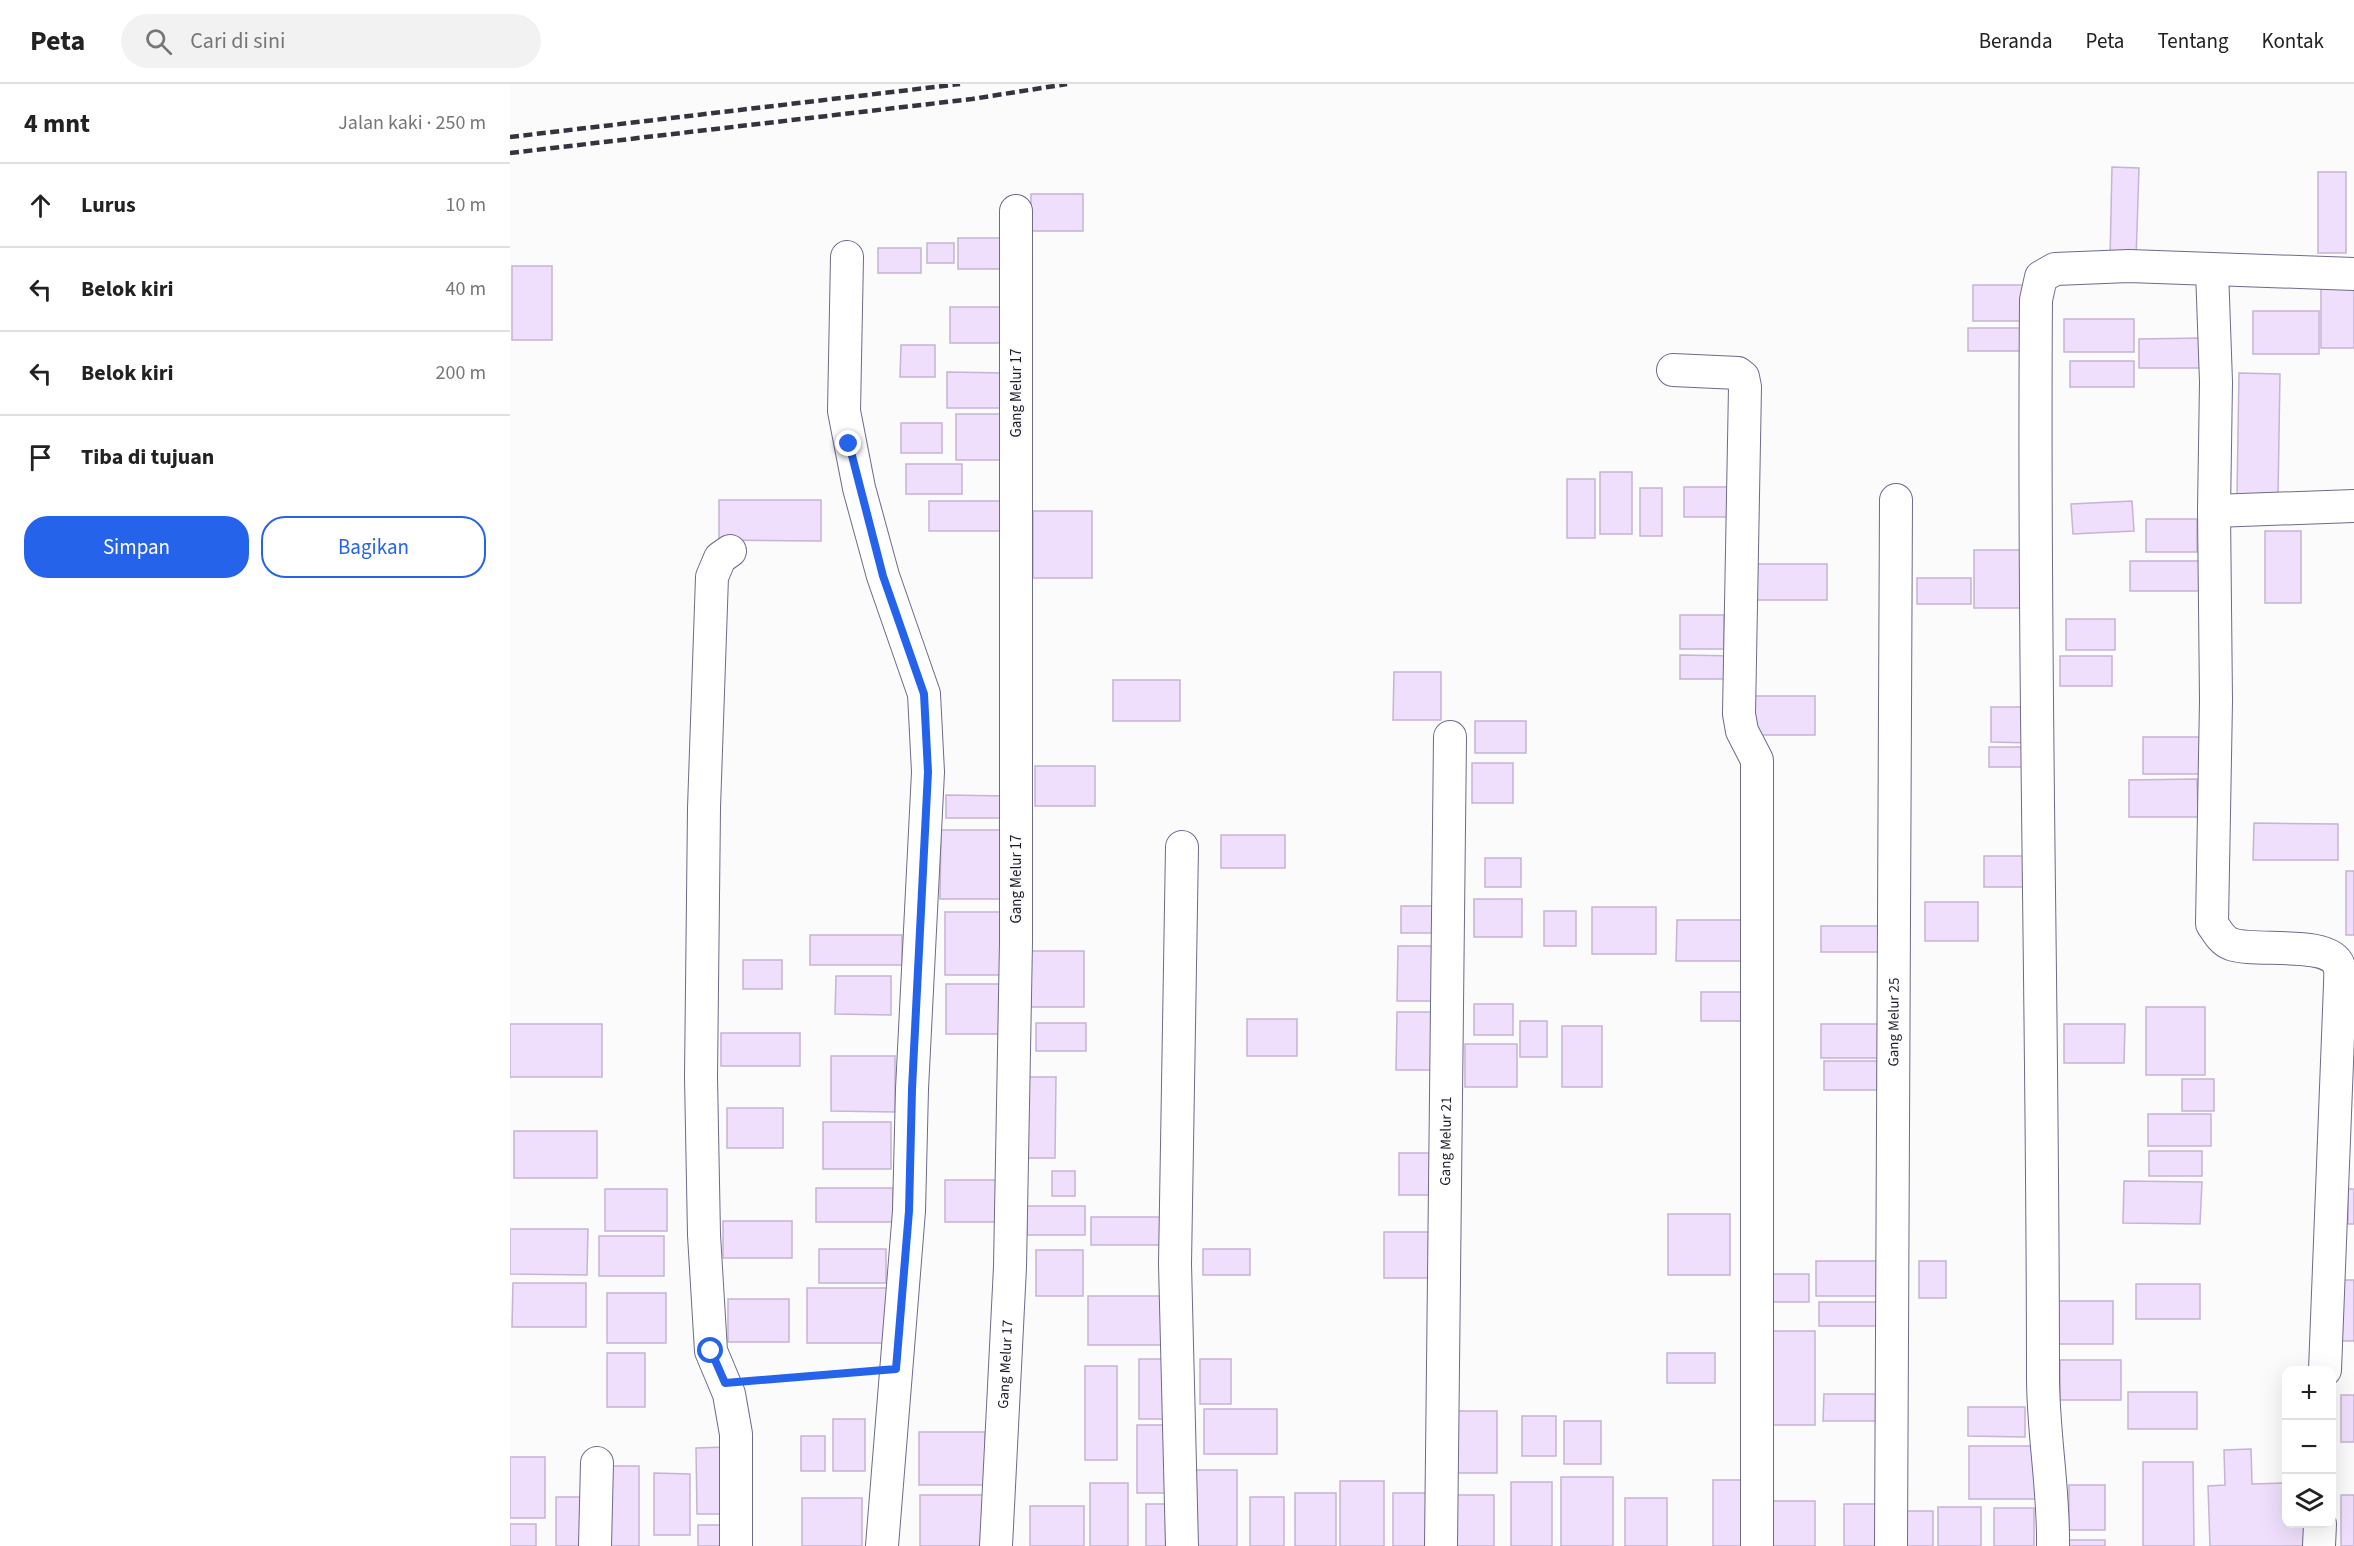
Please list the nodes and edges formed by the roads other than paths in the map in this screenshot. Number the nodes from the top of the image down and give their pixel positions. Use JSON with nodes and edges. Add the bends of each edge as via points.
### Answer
{"nodes":[{"id":1,"x":1016,"y":211,"type":"dead end"},
{"id":2,"x":847,"y":257,"type":"dead end"},
{"id":3,"x":2212,"y":270,"type":"junction"},
{"id":4,"x":2354,"y":274,"type":"edge"},
{"id":5,"x":1673,"y":370,"type":"dead end"},
{"id":6,"x":1896,"y":500,"type":"dead end"},
{"id":7,"x":2354,"y":506,"type":"edge"},
{"id":8,"x":2214,"y":512,"type":"junction"},
{"id":9,"x":730,"y":551,"type":"dead end"},
{"id":10,"x":1450,"y":737,"type":"dead end"},
{"id":11,"x":1182,"y":847,"type":"dead end"},
{"id":12,"x":2325,"y":1366,"type":"edge"},
{"id":13,"x":597,"y":1463,"type":"dead end"},
{"id":14,"x":2320,"y":1528,"type":"edge"},
{"id":15,"x":595,"y":1546,"type":"edge"},
{"id":16,"x":736,"y":1546,"type":"edge"},
{"id":17,"x":882,"y":1546,"type":"edge"},
{"id":18,"x":996,"y":1546,"type":"edge"},
{"id":19,"x":1182,"y":1546,"type":"edge"},
{"id":20,"x":1441,"y":1546,"type":"edge"},
{"id":21,"x":1756,"y":1546,"type":"edge"},
{"id":22,"x":1891,"y":1546,"type":"edge"},
{"id":23,"x":2053,"y":1546,"type":"edge"},
{"id":24,"x":2319,"y":1546,"type":"edge"}],
"edges":[{"from":1,"to":18,"type":"street","name":"Gang Melur 17","via":[[1016,942],[1010,1267]]},
{"from":2,"to":17,"type":"street","via":[[844,411],[859,488],[883,576],[924,694],[928,762],[909,1211]]},
{"from":3,"to":4,"type":"street"},
{"from":3,"to":8,"type":"street","via":[[2216,382]]},
{"from":3,"to":23,"type":"street","via":[[2129,266],[2055,269],[2041,277],[2036,300],[2034,527],[2043,1398],[2054,1515]]},
{"from":5,"to":21,"type":"street","via":[[1738,373],[1745,387],[1739,714],[1742,731],[1756,760]]},
{"from":6,"to":22,"type":"street","name":"Gang Melur 25"},
{"from":7,"to":8,"type":"street"},
{"from":8,"to":12,"type":"street","via":[[2212,924],[2229,944],[2320,952],[2332,956],[2339,965]]},
{"from":9,"to":16,"type":"street","via":[[720,558],[712,577],[701,1065],[711,1351],[733,1410]]},
{"from":10,"to":20,"type":"street","name":"Gang Melur 21"},
{"from":11,"to":19,"type":"street","via":[[1175,1264]]},
{"from":13,"to":15,"type":"street"},
{"from":14,"to":24,"type":"street"}]}
